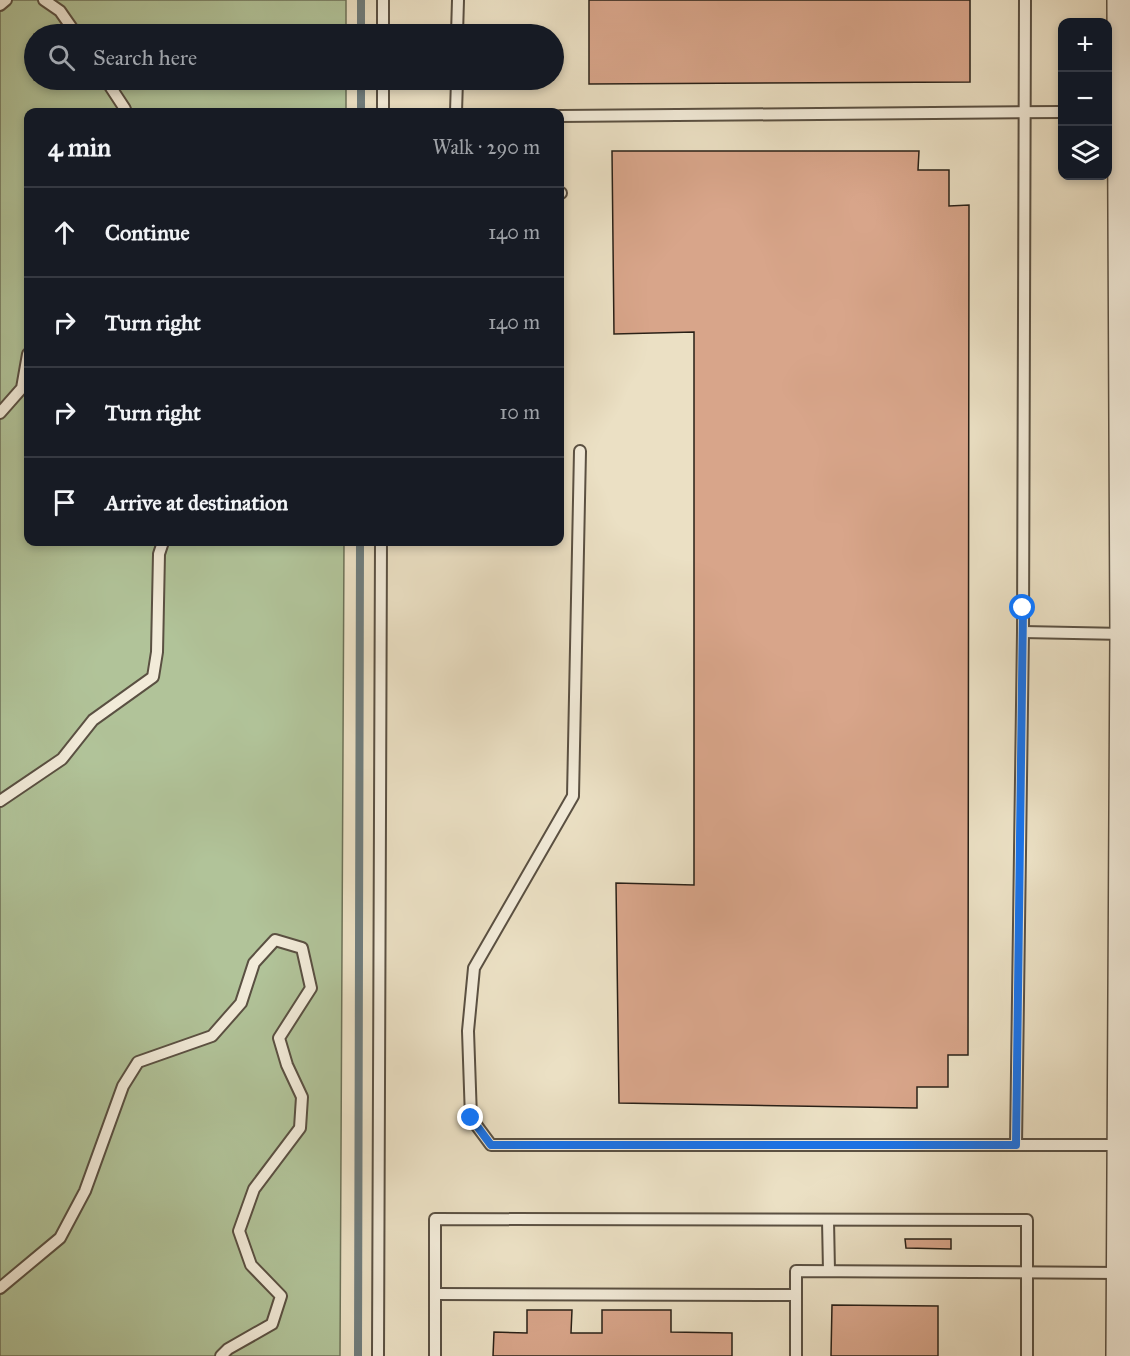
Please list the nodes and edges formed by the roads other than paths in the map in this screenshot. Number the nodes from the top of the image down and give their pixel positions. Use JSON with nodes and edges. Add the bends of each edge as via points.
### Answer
{"nodes":[{"id":1,"x":6,"y":0,"type":"edge"},
{"id":2,"x":44,"y":0,"type":"edge"},
{"id":3,"x":383,"y":0,"type":"edge"},
{"id":4,"x":458,"y":0,"type":"edge"},
{"id":5,"x":1025,"y":0,"type":"edge"},
{"id":6,"x":1120,"y":0,"type":"edge"},
{"id":7,"x":0,"y":5,"type":"edge"},
{"id":8,"x":69,"y":24,"type":"edge"},
{"id":9,"x":383,"y":24,"type":"edge"},
{"id":10,"x":457,"y":24,"type":"edge"},
{"id":11,"x":113,"y":90,"type":"edge"},
{"id":12,"x":383,"y":90,"type":"edge"},
{"id":13,"x":457,"y":90,"type":"edge"},
{"id":14,"x":124,"y":108,"type":"edge"},
{"id":15,"x":383,"y":108,"type":"edge"},
{"id":16,"x":456,"y":108,"type":"edge"},
{"id":17,"x":1120,"y":111,"type":"edge"},
{"id":18,"x":1058,"y":112,"type":"edge"},
{"id":19,"x":1025,"y":113,"type":"junction"},
{"id":20,"x":564,"y":116,"type":"edge"},
{"id":21,"x":24,"y":377,"type":"edge"},
{"id":22,"x":0,"y":412,"type":"edge"},
{"id":23,"x":580,"y":451,"type":"dead end"},
{"id":24,"x":1126,"y":495,"type":"edge"},
{"id":25,"x":162,"y":546,"type":"edge"},
{"id":26,"x":381,"y":546,"type":"edge"},
{"id":27,"x":1023,"y":632,"type":"junction"},
{"id":28,"x":1124,"y":634,"type":"junction"},
{"id":29,"x":0,"y":801,"type":"edge"},
{"id":30,"x":1125,"y":1076,"type":"edge"},
{"id":31,"x":1016,"y":1145,"type":"junction"},
{"id":32,"x":1122,"y":1145,"type":"junction"},
{"id":33,"x":828,"y":1220,"type":"junction"},
{"id":34,"x":829,"y":1271,"type":"junction"},
{"id":35,"x":1027,"y":1273,"type":"junction"},
{"id":36,"x":0,"y":1288,"type":"edge"},
{"id":37,"x":1123,"y":1290,"type":"edge"},
{"id":38,"x":435,"y":1294,"type":"junction"},
{"id":39,"x":796,"y":1295,"type":"junction"},
{"id":40,"x":221,"y":1356,"type":"edge"},
{"id":41,"x":378,"y":1356,"type":"edge"},
{"id":42,"x":435,"y":1356,"type":"edge"},
{"id":43,"x":796,"y":1356,"type":"edge"},
{"id":44,"x":1027,"y":1356,"type":"edge"},
{"id":45,"x":1120,"y":1356,"type":"edge"}],
"edges":[{"from":1,"to":7,"type":"lane"},
{"from":2,"to":8,"type":"lane","via":[[60,11]]},
{"from":3,"to":9,"type":"lane"},
{"from":4,"to":10,"type":"lane"},
{"from":5,"to":19,"type":"lane"},
{"from":6,"to":17,"type":"street"},
{"from":11,"to":14,"type":"lane"},
{"from":12,"to":15,"type":"lane"},
{"from":13,"to":16,"type":"lane"},
{"from":17,"to":24,"type":"street"},
{"from":18,"to":19,"type":"lane"},
{"from":19,"to":20,"type":"lane"},
{"from":19,"to":27,"type":"lane"},
{"from":21,"to":22,"type":"lane","via":[[22,388]]},
{"from":23,"to":31,"type":"lane","via":[[573,796],[474,968],[468,1031],[471,1118],[491,1145]]},
{"from":24,"to":28,"type":"street"},
{"from":25,"to":29,"type":"lane","via":[[153,676],[93,720],[62,759]]},
{"from":26,"to":41,"type":"lane"},
{"from":27,"to":28,"type":"lane"},
{"from":27,"to":31,"type":"lane"},
{"from":28,"to":30,"type":"street"},
{"from":30,"to":32,"type":"street"},
{"from":31,"to":32,"type":"lane"},
{"from":32,"to":37,"type":"street"},
{"from":33,"to":34,"type":"lane"},
{"from":33,"to":35,"type":"lane","via":[[1027,1220]]},
{"from":33,"to":38,"type":"lane","via":[[435,1219]]},
{"from":34,"to":35,"type":"lane"},
{"from":34,"to":39,"type":"lane","via":[[796,1271]]},
{"from":35,"to":37,"type":"lane"},
{"from":35,"to":44,"type":"lane"},
{"from":36,"to":40,"type":"lane","via":[[60,1238],[85,1191],[123,1086],[138,1062],[212,1036],[241,1003],[254,963],[275,940],[302,948],[311,988],[279,1038],[286,1065],[302,1097],[300,1128],[254,1189],[239,1231],[251,1265],[281,1296],[272,1324]]},
{"from":37,"to":45,"type":"street"},
{"from":38,"to":39,"type":"lane"},
{"from":38,"to":42,"type":"lane"},
{"from":39,"to":43,"type":"lane"}]}
